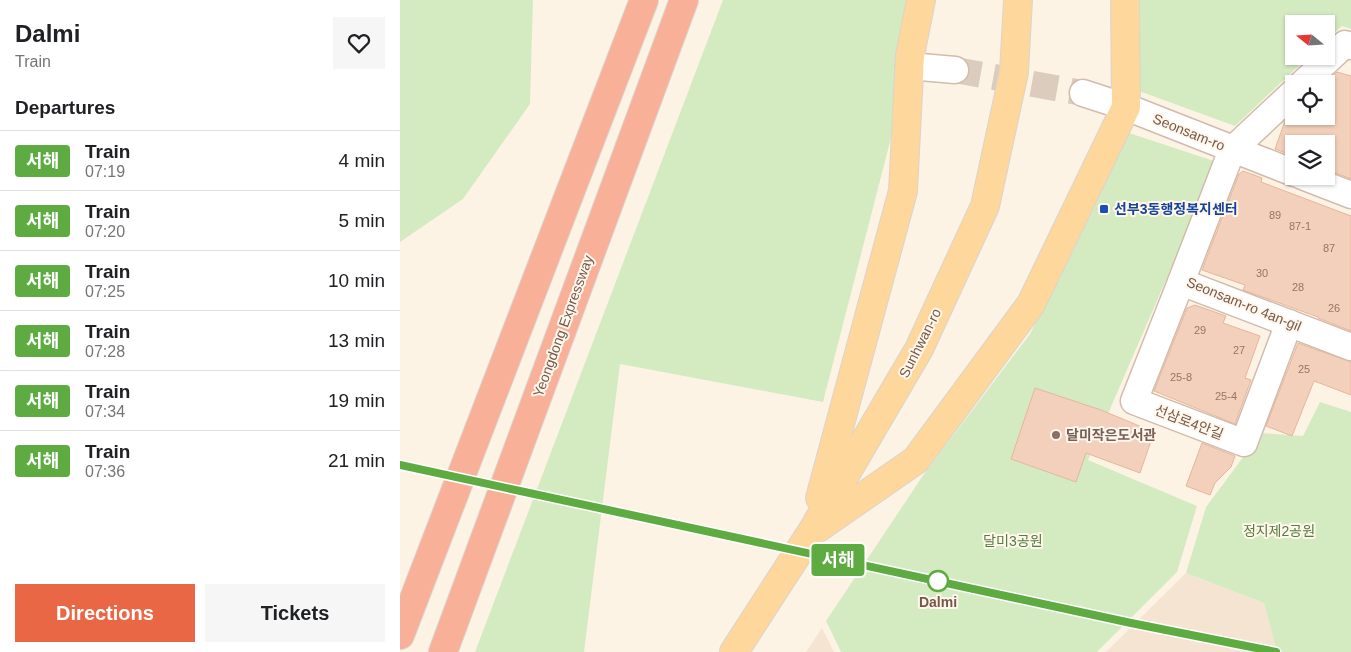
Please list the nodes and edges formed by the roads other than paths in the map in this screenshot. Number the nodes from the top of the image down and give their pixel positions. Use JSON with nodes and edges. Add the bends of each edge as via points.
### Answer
{"nodes":[{"id":1,"x":644,"y":0,"type":"edge"},
{"id":2,"x":684,"y":0,"type":"edge"},
{"id":3,"x":921,"y":0,"type":"edge"},
{"id":4,"x":1018,"y":0,"type":"edge"},
{"id":5,"x":1125,"y":0,"type":"edge"},
{"id":6,"x":1351,"y":46,"type":"edge"},
{"id":7,"x":909,"y":66,"type":"junction"},
{"id":8,"x":956,"y":70,"type":"tunnel mouth"},
{"id":9,"x":1312,"y":75,"type":"edge"},
{"id":10,"x":1083,"y":93,"type":"tunnel mouth"},
{"id":11,"x":1285,"y":100,"type":"edge"},
{"id":12,"x":1126,"y":107,"type":"junction"},
{"id":13,"x":1232,"y":150,"type":"junction"},
{"id":14,"x":1285,"y":170,"type":"edge"},
{"id":15,"x":1325,"y":185,"type":"edge"},
{"id":16,"x":1351,"y":195,"type":"edge"},
{"id":17,"x":1181,"y":282,"type":"junction"},
{"id":18,"x":1289,"y":323,"type":"junction"},
{"id":19,"x":1351,"y":347,"type":"edge"},
{"id":20,"x":811,"y":533,"type":"junction"},
{"id":21,"x":400,"y":635,"type":"edge"},
{"id":22,"x":443,"y":652,"type":"edge"},
{"id":23,"x":734,"y":652,"type":"edge"}],
"edges":[{"from":1,"to":21,"type":"highway"},
{"from":2,"to":22,"type":"highway","name":"Yeongdong Expressway"},
{"from":3,"to":7,"type":"main road"},
{"from":4,"to":20,"type":"main road","name":"Sunhwan-ro","via":[[1014,72],[985,206],[919,349]]},
{"from":5,"to":12,"type":"main road"},
{"from":6,"to":9,"type":"street","via":[[1345,44]]},
{"from":7,"to":8,"type":"street"},
{"from":7,"to":20,"type":"main road","via":[[903,191]]},
{"from":10,"to":12,"type":"street","name":"Seonsam-ro"},
{"from":11,"to":13,"type":"street"},
{"from":12,"to":13,"type":"street","name":"Seonsam-ro"},
{"from":12,"to":20,"type":"main road","via":[[1031,304],[916,460]]},
{"from":13,"to":14,"type":"street","name":"Seonsam-ro"},
{"from":13,"to":17,"type":"street","name":"Seonsam-ro 4an-gil"},
{"from":15,"to":16,"type":"street"},
{"from":17,"to":18,"type":"street","name":"Seonsam-ro 4an-gil"},
{"from":17,"to":18,"type":"street","name":"선삼로4안길","via":[[1134,401],[1143,405],[1244,443]]},
{"from":18,"to":19,"type":"street","name":"Seonsam-ro 4an-gil"},
{"from":20,"to":23,"type":"main road","name":"Sunhwan-ro"}]}
